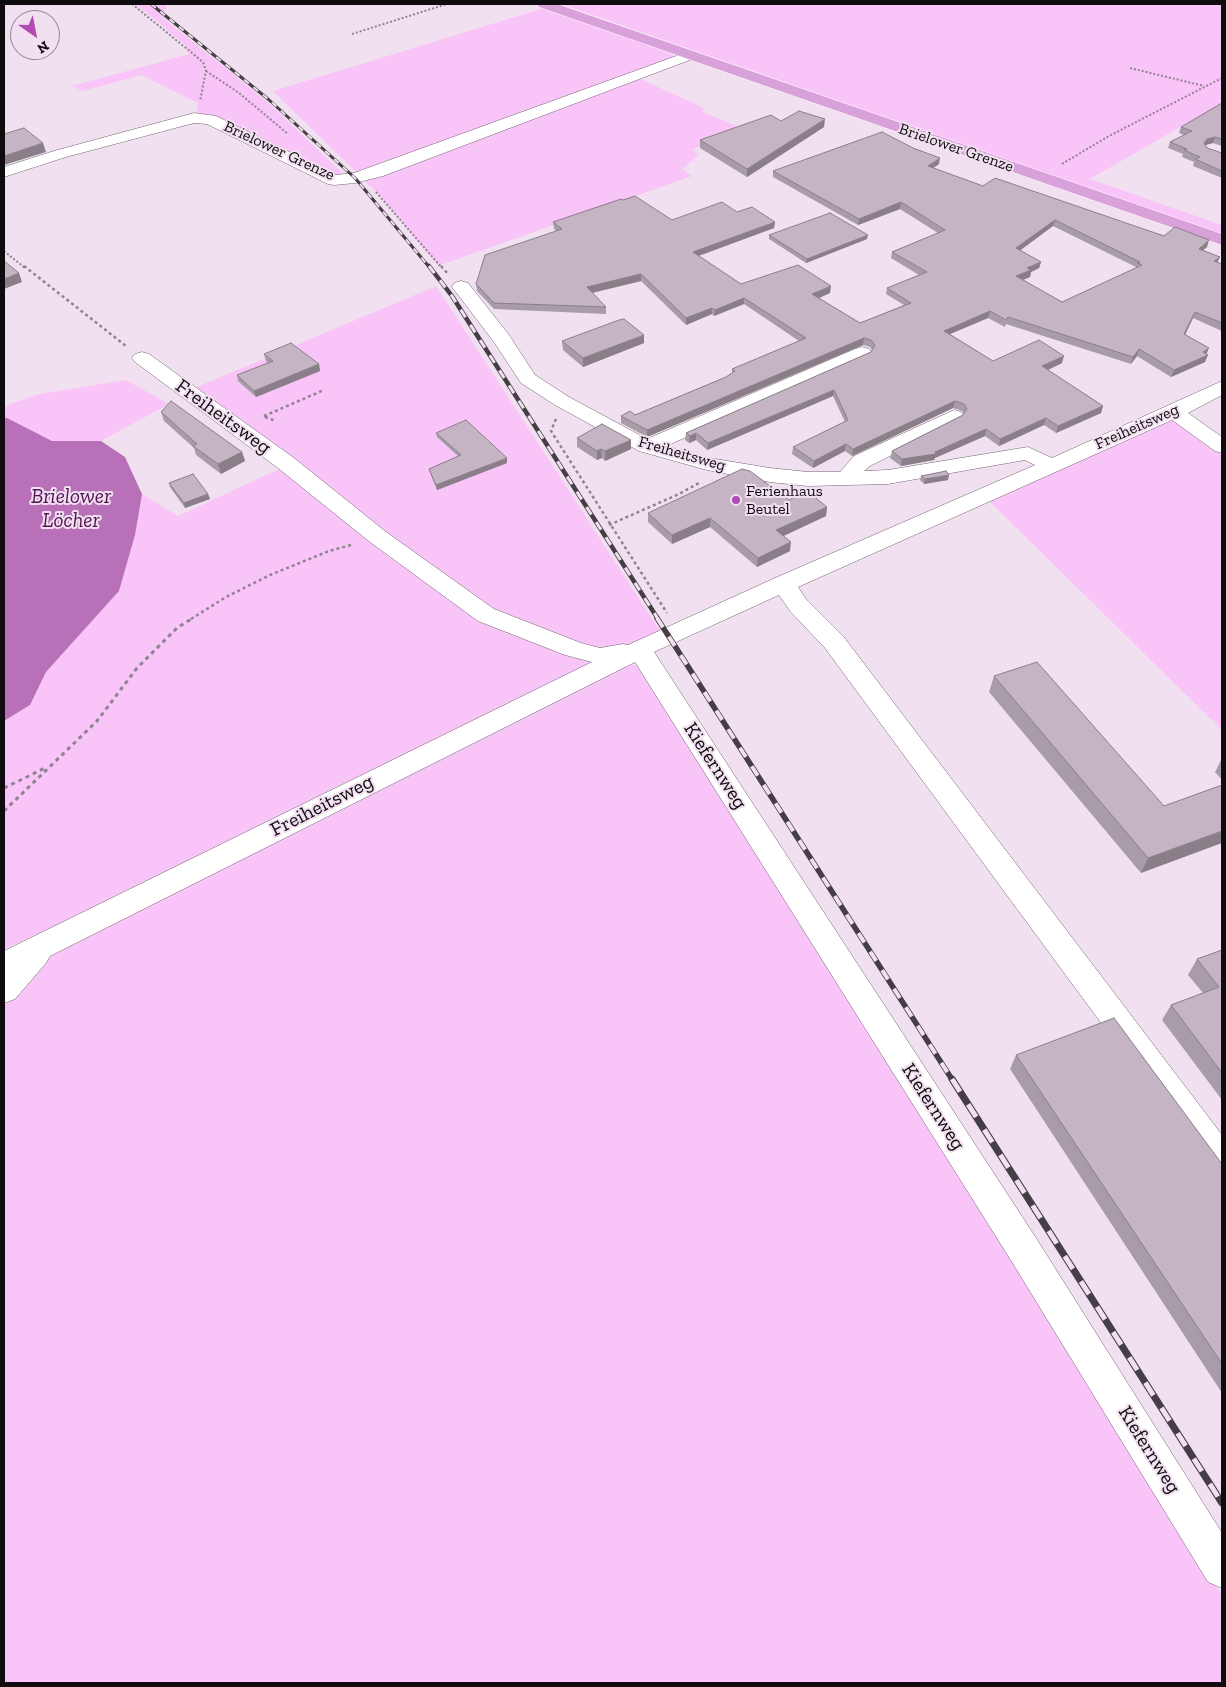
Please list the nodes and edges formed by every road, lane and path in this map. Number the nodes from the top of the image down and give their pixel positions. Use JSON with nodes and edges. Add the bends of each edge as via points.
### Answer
{"nodes":[{"id":1,"x":132,"y":4,"type":"edge"},
{"id":2,"x":447,"y":4,"type":"edge"},
{"id":3,"x":544,"y":4,"type":"edge"},
{"id":4,"x":352,"y":34,"type":"dead end"},
{"id":5,"x":690,"y":55,"type":"junction"},
{"id":6,"x":1130,"y":68,"type":"dead end"},
{"id":7,"x":206,"y":71,"type":"junction"},
{"id":8,"x":1222,"y":78,"type":"edge"},
{"id":9,"x":1206,"y":86,"type":"junction"},
{"id":10,"x":210,"y":119,"type":"junction"},
{"id":11,"x":290,"y":136,"type":"dead end"},
{"id":12,"x":1060,"y":165,"type":"dead end"},
{"id":13,"x":4,"y":172,"type":"edge"},
{"id":14,"x":358,"y":177,"type":"junction"},
{"id":15,"x":1222,"y":240,"type":"edge"},
{"id":16,"x":4,"y":251,"type":"edge"},
{"id":17,"x":461,"y":287,"type":"joint"},
{"id":18,"x":862,"y":353,"type":"dead end"},
{"id":19,"x":142,"y":358,"type":"joint"},
{"id":20,"x":1222,"y":388,"type":"edge"},
{"id":21,"x":324,"y":390,"type":"dead end"},
{"id":22,"x":562,"y":401,"type":"junction"},
{"id":23,"x":1174,"y":412,"type":"junction"},
{"id":24,"x":257,"y":414,"type":"dead end"},
{"id":25,"x":264,"y":416,"type":"junction"},
{"id":26,"x":954,"y":416,"type":"dead end"},
{"id":27,"x":276,"y":421,"type":"dead end"},
{"id":28,"x":646,"y":447,"type":"junction"},
{"id":29,"x":1222,"y":447,"type":"edge"},
{"id":30,"x":1050,"y":465,"type":"junction"},
{"id":31,"x":725,"y":467,"type":"junction"},
{"id":32,"x":848,"y":479,"type":"junction"},
{"id":33,"x":610,"y":525,"type":"junction"},
{"id":34,"x":378,"y":537,"type":"junction"},
{"id":35,"x":783,"y":584,"type":"junction"},
{"id":36,"x":678,"y":630,"type":"junction"},
{"id":37,"x":640,"y":649,"type":"junction"},
{"id":38,"x":48,"y":767,"type":"junction"},
{"id":39,"x":4,"y":788,"type":"edge"},
{"id":40,"x":4,"y":811,"type":"edge"},
{"id":41,"x":44,"y":946,"type":"junction"},
{"id":42,"x":4,"y":964,"type":"edge"},
{"id":43,"x":4,"y":990,"type":"edge"},
{"id":44,"x":1222,"y":1160,"type":"edge"},
{"id":45,"x":1222,"y":1568,"type":"edge"}],
"edges":[{"from":1,"to":7,"type":"path","via":[[203,62]]},
{"from":2,"to":4,"type":"path"},
{"from":3,"to":5,"type":"main road","name":"Brielower Grenze"},
{"from":5,"to":14,"type":"street","name":"Brielower Grenze"},
{"from":5,"to":15,"type":"main road","name":"Brielower Grenze"},
{"from":6,"to":9,"type":"path"},
{"from":7,"to":10,"type":"path","via":[[199,109]]},
{"from":7,"to":11,"type":"path","via":[[239,93]]},
{"from":8,"to":9,"type":"path"},
{"from":9,"to":12,"type":"path"},
{"from":10,"to":13,"type":"street","name":"Brielower Grenze","via":[[194,118]]},
{"from":10,"to":14,"type":"street","name":"Brielower Grenze","via":[[334,180]]},
{"from":14,"to":17,"type":"path","via":[[376,191]]},
{"from":16,"to":19,"type":"path"},
{"from":17,"to":22,"type":"street","name":"Freiheitsweg","via":[[528,378]]},
{"from":18,"to":28,"type":"street"},
{"from":19,"to":34,"type":"street","name":"Freiheitsweg","via":[[286,463]]},
{"from":20,"to":23,"type":"street","name":"Freiheitsweg"},
{"from":21,"to":25,"type":"path"},
{"from":22,"to":28,"type":"street","name":"Freiheitsweg"},
{"from":22,"to":33,"type":"path","via":[[551,431]]},
{"from":23,"to":29,"type":"street"},
{"from":23,"to":30,"type":"street","name":"Freiheitsweg"},
{"from":24,"to":25,"type":"path"},
{"from":25,"to":27,"type":"path"},
{"from":26,"to":32,"type":"street","via":[[862,461],[851,471]]},
{"from":28,"to":31,"type":"street","name":"Freiheitsweg"},
{"from":30,"to":32,"type":"street","name":"Freiheitsweg","via":[[1028,454],[888,477]]},
{"from":30,"to":35,"type":"street","name":"Freiheitsweg"},
{"from":31,"to":32,"type":"street","name":"Freiheitsweg","via":[[808,479]]},
{"from":31,"to":33,"type":"path","via":[[679,494]]},
{"from":33,"to":36,"type":"path"},
{"from":34,"to":37,"type":"street","name":"Freiheitsweg","via":[[486,615],[600,656]]},
{"from":34,"to":38,"type":"path","via":[[330,551],[270,576],[226,597],[177,628],[138,668],[97,721]]},
{"from":35,"to":36,"type":"street","name":"Freiheitsweg"},
{"from":35,"to":44,"type":"street","via":[[798,605],[834,642]]},
{"from":36,"to":37,"type":"street","name":"Freiheitsweg"},
{"from":37,"to":41,"type":"street","name":"Freiheitsweg"},
{"from":37,"to":45,"type":"street","name":"Kiefernweg","via":[[1024,1250]]},
{"from":38,"to":39,"type":"path"},
{"from":38,"to":40,"type":"path"},
{"from":41,"to":42,"type":"street","name":"Freiheitsweg"},
{"from":41,"to":43,"type":"street"}]}
